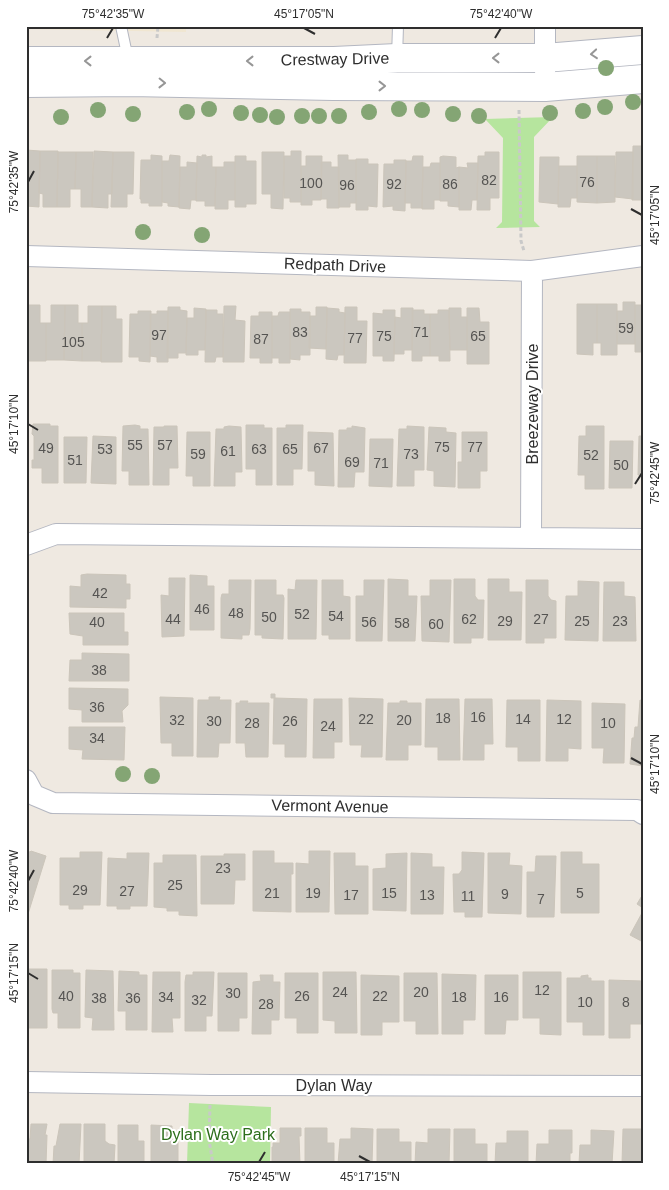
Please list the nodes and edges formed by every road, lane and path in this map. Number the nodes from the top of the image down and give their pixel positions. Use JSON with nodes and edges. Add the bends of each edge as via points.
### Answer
{"nodes":[{"id":1,"x":121,"y":26,"type":"edge"},
{"id":2,"x":398,"y":26,"type":"edge"},
{"id":3,"x":544,"y":26,"type":"edge"},
{"id":4,"x":643,"y":50,"type":"edge"},
{"id":5,"x":397,"y":58,"type":"junction"},
{"id":6,"x":545,"y":58,"type":"junction"},
{"id":7,"x":26,"y":61,"type":"edge"},
{"id":8,"x":130,"y":72,"type":"junction"},
{"id":9,"x":643,"y":79,"type":"edge"},
{"id":10,"x":26,"y":83,"type":"edge"},
{"id":11,"x":545,"y":86,"type":"junction"},
{"id":12,"x":519,"y":107,"type":"dead end"},
{"id":13,"x":26,"y":256,"type":"edge"},
{"id":14,"x":643,"y":256,"type":"edge"},
{"id":15,"x":532,"y":271,"type":"junction"},
{"id":16,"x":531,"y":538,"type":"junction"},
{"id":17,"x":643,"y":539,"type":"edge"},
{"id":18,"x":26,"y":545,"type":"edge"},
{"id":19,"x":26,"y":780,"type":"edge"},
{"id":20,"x":643,"y":814,"type":"edge"},
{"id":21,"x":26,"y":1082,"type":"edge"},
{"id":22,"x":211,"y":1085,"type":"junction"},
{"id":23,"x":643,"y":1086,"type":"edge"},
{"id":24,"x":213,"y":1164,"type":"edge"}],
"edges":[{"from":1,"to":8,"type":"lane"},
{"from":2,"to":5,"type":"lane"},
{"from":3,"to":6,"type":"street"},
{"from":4,"to":6,"type":"street","name":"Crestway Drive","one_way":true},
{"from":6,"to":5,"type":"street","name":"Crestway Drive","one_way":true},
{"from":5,"to":8,"type":"street","name":"Crestway Drive","one_way":true},
{"from":6,"to":11,"type":"street"},
{"from":8,"to":7,"type":"street","name":"Crestway Drive","one_way":true},
{"from":8,"to":10,"type":"street","name":"Crestway Drive"},
{"from":8,"to":11,"type":"street","name":"Crestway Drive","one_way":true,"via":[[333,86]]},
{"from":9,"to":11,"type":"street","name":"Crestway Drive"},
{"from":12,"to":15,"type":"path","via":[[520,241]]},
{"from":13,"to":15,"type":"street","name":"Redpath Drive"},
{"from":14,"to":15,"type":"street","name":"Redpath Drive"},
{"from":15,"to":16,"type":"street","name":"Breezeway Drive"},
{"from":16,"to":17,"type":"street"},
{"from":16,"to":18,"type":"street","via":[[56,534]]},
{"from":19,"to":20,"type":"street","name":"Vermont Avenue","via":[[34,795],[53,803],[636,810]]},
{"from":21,"to":22,"type":"street","name":"Dylan Way"},
{"from":22,"to":23,"type":"street","name":"Dylan Way"},
{"from":22,"to":24,"type":"path","via":[[209,1140]]}]}
